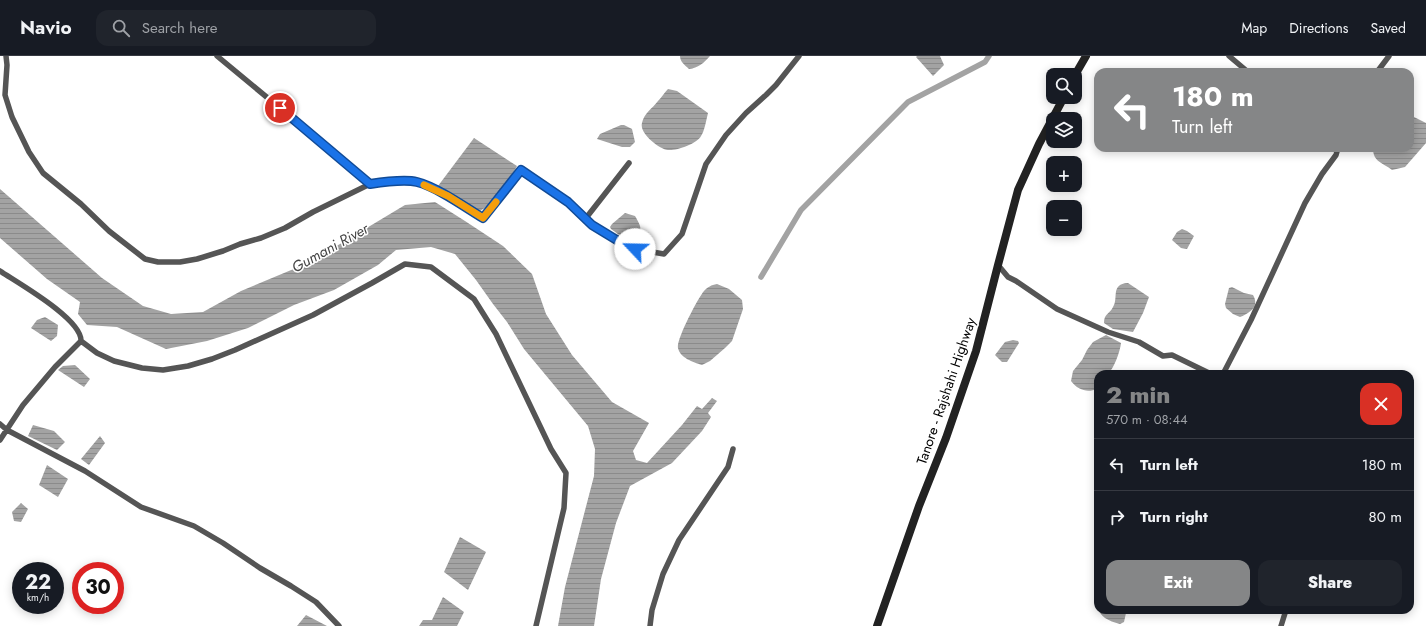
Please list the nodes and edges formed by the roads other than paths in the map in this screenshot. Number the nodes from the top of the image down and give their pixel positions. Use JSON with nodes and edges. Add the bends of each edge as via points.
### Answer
{"nodes":[{"id":1,"x":6,"y":56,"type":"edge"},
{"id":2,"x":217,"y":56,"type":"edge"},
{"id":3,"x":799,"y":56,"type":"edge"},
{"id":4,"x":1086,"y":56,"type":"edge"},
{"id":5,"x":1229,"y":56,"type":"edge"},
{"id":6,"x":1389,"y":56,"type":"edge"},
{"id":7,"x":1079,"y":68,"type":"edge"},
{"id":8,"x":1243,"y":68,"type":"edge"},
{"id":9,"x":1380,"y":68,"type":"edge"},
{"id":10,"x":1060,"y":104,"type":"edge"},
{"id":11,"x":1337,"y":152,"type":"edge"},
{"id":12,"x":628,"y":163,"type":"dead end"},
{"id":13,"x":370,"y":184,"type":"junction"},
{"id":14,"x":586,"y":218,"type":"junction"},
{"id":15,"x":998,"y":265,"type":"junction"},
{"id":16,"x":0,"y":271,"type":"edge"},
{"id":17,"x":81,"y":341,"type":"junction"},
{"id":18,"x":1203,"y":370,"type":"edge"},
{"id":19,"x":1225,"y":370,"type":"edge"},
{"id":20,"x":0,"y":424,"type":"edge"},
{"id":21,"x":8,"y":430,"type":"junction"},
{"id":22,"x":0,"y":440,"type":"edge"},
{"id":23,"x":733,"y":449,"type":"dead end"},
{"id":24,"x":1285,"y":614,"type":"edge"},
{"id":25,"x":339,"y":626,"type":"edge"},
{"id":26,"x":536,"y":626,"type":"edge"},
{"id":27,"x":650,"y":626,"type":"edge"},
{"id":28,"x":877,"y":626,"type":"edge"},
{"id":29,"x":1281,"y":626,"type":"edge"}],
"edges":[{"from":1,"to":13,"type":"street","via":[[5,95],[29,152],[43,174],[145,259],[180,262],[223,251],[285,228]]},
{"from":2,"to":13,"type":"street"},
{"from":3,"to":14,"type":"street","via":[[776,85],[731,129],[706,164],[682,234],[664,254],[635,249],[592,225]]},
{"from":4,"to":7,"type":"main road"},
{"from":5,"to":8,"type":"street"},
{"from":6,"to":9,"type":"street"},
{"from":10,"to":15,"type":"main road","name":"Tanore - Rajshahi Highway","via":[[1018,190]]},
{"from":11,"to":19,"type":"street","via":[[1305,203]]},
{"from":12,"to":14,"type":"street"},
{"from":13,"to":14,"type":"street","via":[[418,182],[448,196],[483,218],[521,170],[568,202]]},
{"from":15,"to":18,"type":"street","via":[[1008,277],[1057,309],[1108,332],[1139,342],[1164,356],[1172,355]]},
{"from":15,"to":28,"type":"main road","name":"Tanore - Rajshahi Highway","via":[[976,351]]},
{"from":16,"to":17,"type":"street","via":[[52,305],[76,329]]},
{"from":17,"to":21,"type":"street","via":[[23,405]]},
{"from":17,"to":26,"type":"street","via":[[114,361],[142,368],[163,370],[188,366],[235,350],[306,318],[405,264],[431,268],[474,299],[496,334],[551,449],[566,473],[564,508]]},
{"from":20,"to":21,"type":"street"},
{"from":21,"to":22,"type":"street"},
{"from":21,"to":25,"type":"street","via":[[85,471],[141,507],[194,526],[223,542],[316,602]]},
{"from":23,"to":27,"type":"street","via":[[728,467],[679,540],[663,574]]},
{"from":24,"to":29,"type":"street"}]}
